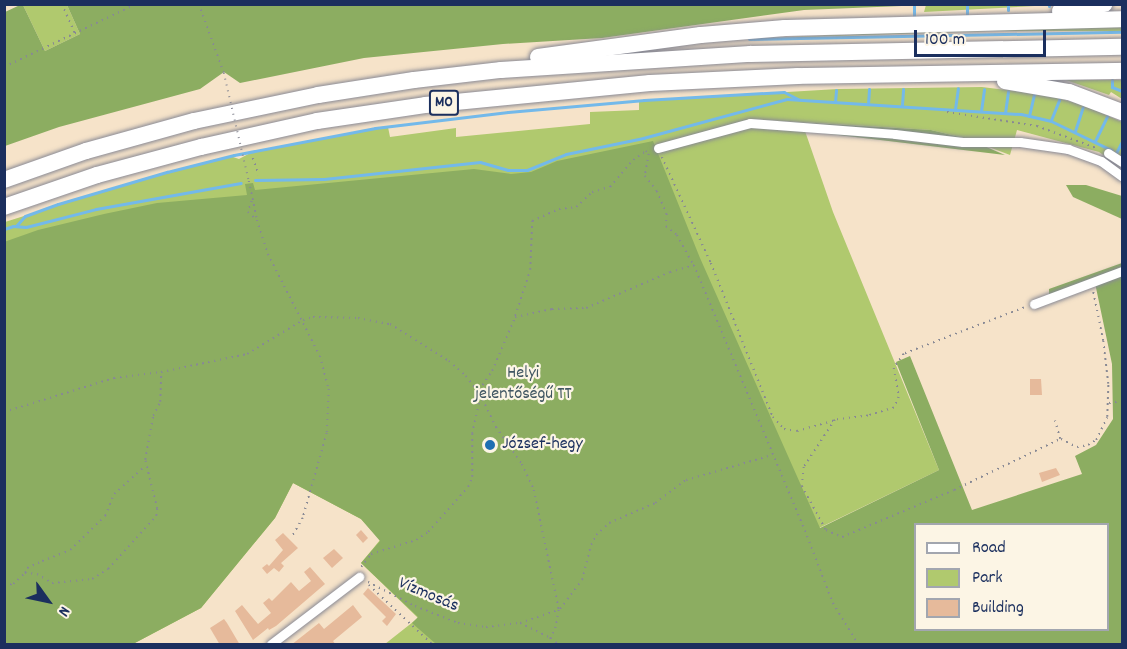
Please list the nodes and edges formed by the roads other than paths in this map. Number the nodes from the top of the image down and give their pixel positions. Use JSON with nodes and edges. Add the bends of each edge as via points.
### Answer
{"nodes":[{"id":1,"x":1104,"y":4,"type":"edge"},
{"id":2,"x":1122,"y":19,"type":"edge"},
{"id":3,"x":986,"y":23,"type":"junction"},
{"id":4,"x":1122,"y":47,"type":"edge"},
{"id":5,"x":501,"y":70,"type":"junction"},
{"id":6,"x":1122,"y":71,"type":"edge"},
{"id":7,"x":896,"y":73,"type":"junction"},
{"id":8,"x":1122,"y":112,"type":"edge"},
{"id":9,"x":658,"y":148,"type":"road end"},
{"id":10,"x":1108,"y":153,"type":"road end"},
{"id":11,"x":1122,"y":162,"type":"edge"},
{"id":12,"x":1122,"y":176,"type":"edge"},
{"id":13,"x":4,"y":180,"type":"edge"},
{"id":14,"x":4,"y":207,"type":"edge"},
{"id":15,"x":1122,"y":271,"type":"edge"},
{"id":16,"x":1034,"y":304,"type":"road end"},
{"id":17,"x":359,"y":577,"type":"road end"},
{"id":18,"x":271,"y":645,"type":"edge"}],
"edges":[{"from":1,"to":3,"type":"highway"},
{"from":2,"to":3,"type":"highway"},
{"from":3,"to":5,"type":"highway","via":[[724,32],[520,59]]},
{"from":4,"to":5,"type":"highway","number":"M0","via":[[762,54]]},
{"from":5,"to":13,"type":"highway","number":"M0","via":[[376,86],[255,108],[138,136]]},
{"from":6,"to":7,"type":"highway","number":"M0"},
{"from":7,"to":8,"type":"highway","via":[[1024,82]]},
{"from":7,"to":14,"type":"highway","number":"M0","via":[[650,83],[367,113],[149,160]]},
{"from":9,"to":12,"type":"street","via":[[750,123],[963,142],[1030,143],[1068,149],[1101,161]]},
{"from":10,"to":11,"type":"street"},
{"from":15,"to":16,"type":"street"},
{"from":17,"to":18,"type":"street"}]}
